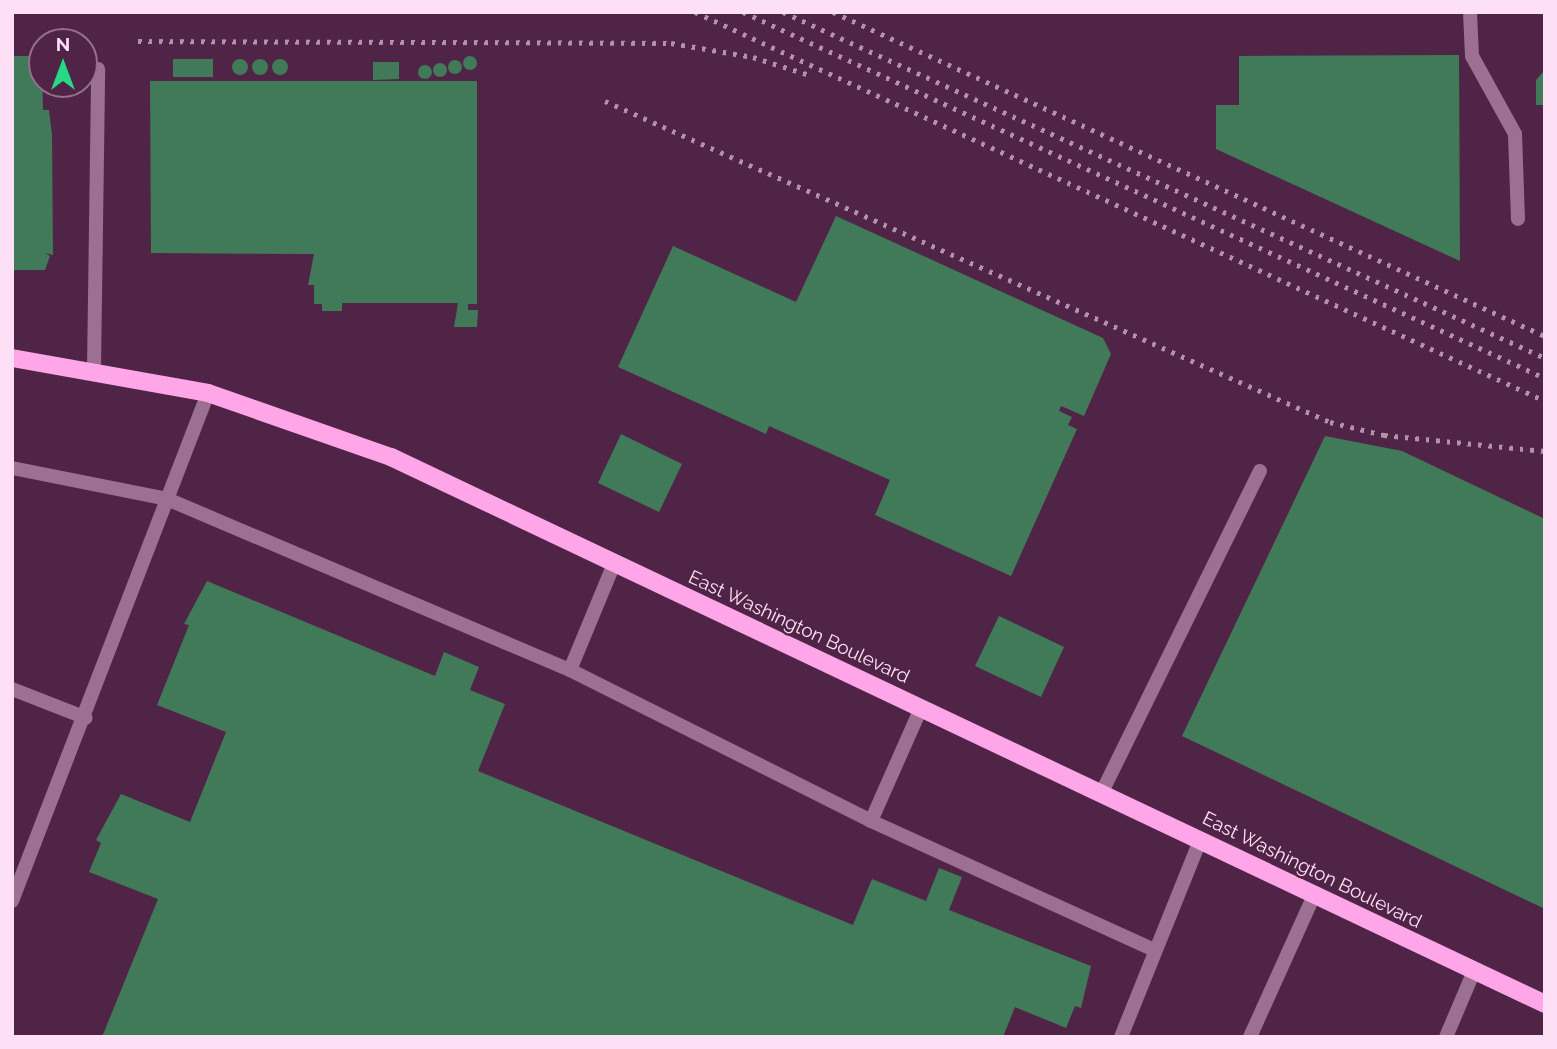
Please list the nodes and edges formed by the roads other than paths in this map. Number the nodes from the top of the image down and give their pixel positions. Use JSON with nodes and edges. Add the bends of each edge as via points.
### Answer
{"nodes":[{"id":1,"x":1470,"y":12,"type":"edge"},
{"id":2,"x":98,"y":98,"type":"edge"},
{"id":3,"x":1518,"y":219,"type":"dead end"},
{"id":4,"x":12,"y":358,"type":"edge"},
{"id":5,"x":94,"y":369,"type":"junction"},
{"id":6,"x":208,"y":393,"type":"junction"},
{"id":7,"x":12,"y":468,"type":"edge"},
{"id":8,"x":1260,"y":471,"type":"dead end"},
{"id":9,"x":167,"y":499,"type":"junction"},
{"id":10,"x":614,"y":564,"type":"junction"},
{"id":11,"x":570,"y":670,"type":"junction"},
{"id":12,"x":12,"y":689,"type":"edge"},
{"id":13,"x":921,"y":708,"type":"junction"},
{"id":14,"x":86,"y":718,"type":"junction"},
{"id":15,"x":1101,"y":794,"type":"junction"},
{"id":16,"x":871,"y":821,"type":"junction"},
{"id":17,"x":1200,"y":840,"type":"junction"},
{"id":18,"x":1314,"y":895,"type":"junction"},
{"id":19,"x":12,"y":901,"type":"edge"},
{"id":20,"x":1154,"y":950,"type":"junction"},
{"id":21,"x":1474,"y":971,"type":"junction"},
{"id":22,"x":1545,"y":1004,"type":"edge"},
{"id":23,"x":1121,"y":1037,"type":"edge"},
{"id":24,"x":1250,"y":1037,"type":"edge"},
{"id":25,"x":1446,"y":1037,"type":"edge"}],
"edges":[{"from":1,"to":3,"type":"lane","via":[[1472,56],[1515,134]]},
{"from":2,"to":5,"type":"lane"},
{"from":4,"to":5,"type":"main road","name":"East Washington Boulevard"},
{"from":5,"to":6,"type":"main road","name":"East Washington Boulevard"},
{"from":6,"to":9,"type":"lane"},
{"from":6,"to":10,"type":"main road","name":"East Washington Boulevard","via":[[391,457]]},
{"from":7,"to":9,"type":"lane"},
{"from":8,"to":15,"type":"lane"},
{"from":9,"to":11,"type":"lane"},
{"from":9,"to":14,"type":"lane"},
{"from":10,"to":11,"type":"lane"},
{"from":10,"to":13,"type":"main road","name":"East Washington Boulevard"},
{"from":11,"to":16,"type":"lane"},
{"from":12,"to":14,"type":"lane"},
{"from":13,"to":15,"type":"main road","name":"East Washington Boulevard"},
{"from":13,"to":16,"type":"lane"},
{"from":14,"to":19,"type":"lane"},
{"from":15,"to":17,"type":"main road","name":"East Washington Boulevard"},
{"from":16,"to":20,"type":"lane"},
{"from":17,"to":18,"type":"main road","name":"East Washington Boulevard"},
{"from":17,"to":20,"type":"lane"},
{"from":18,"to":21,"type":"main road","name":"East Washington Boulevard"},
{"from":18,"to":24,"type":"lane"},
{"from":20,"to":23,"type":"lane"},
{"from":21,"to":22,"type":"main road","name":"East Washington Boulevard"},
{"from":21,"to":25,"type":"lane"}]}
